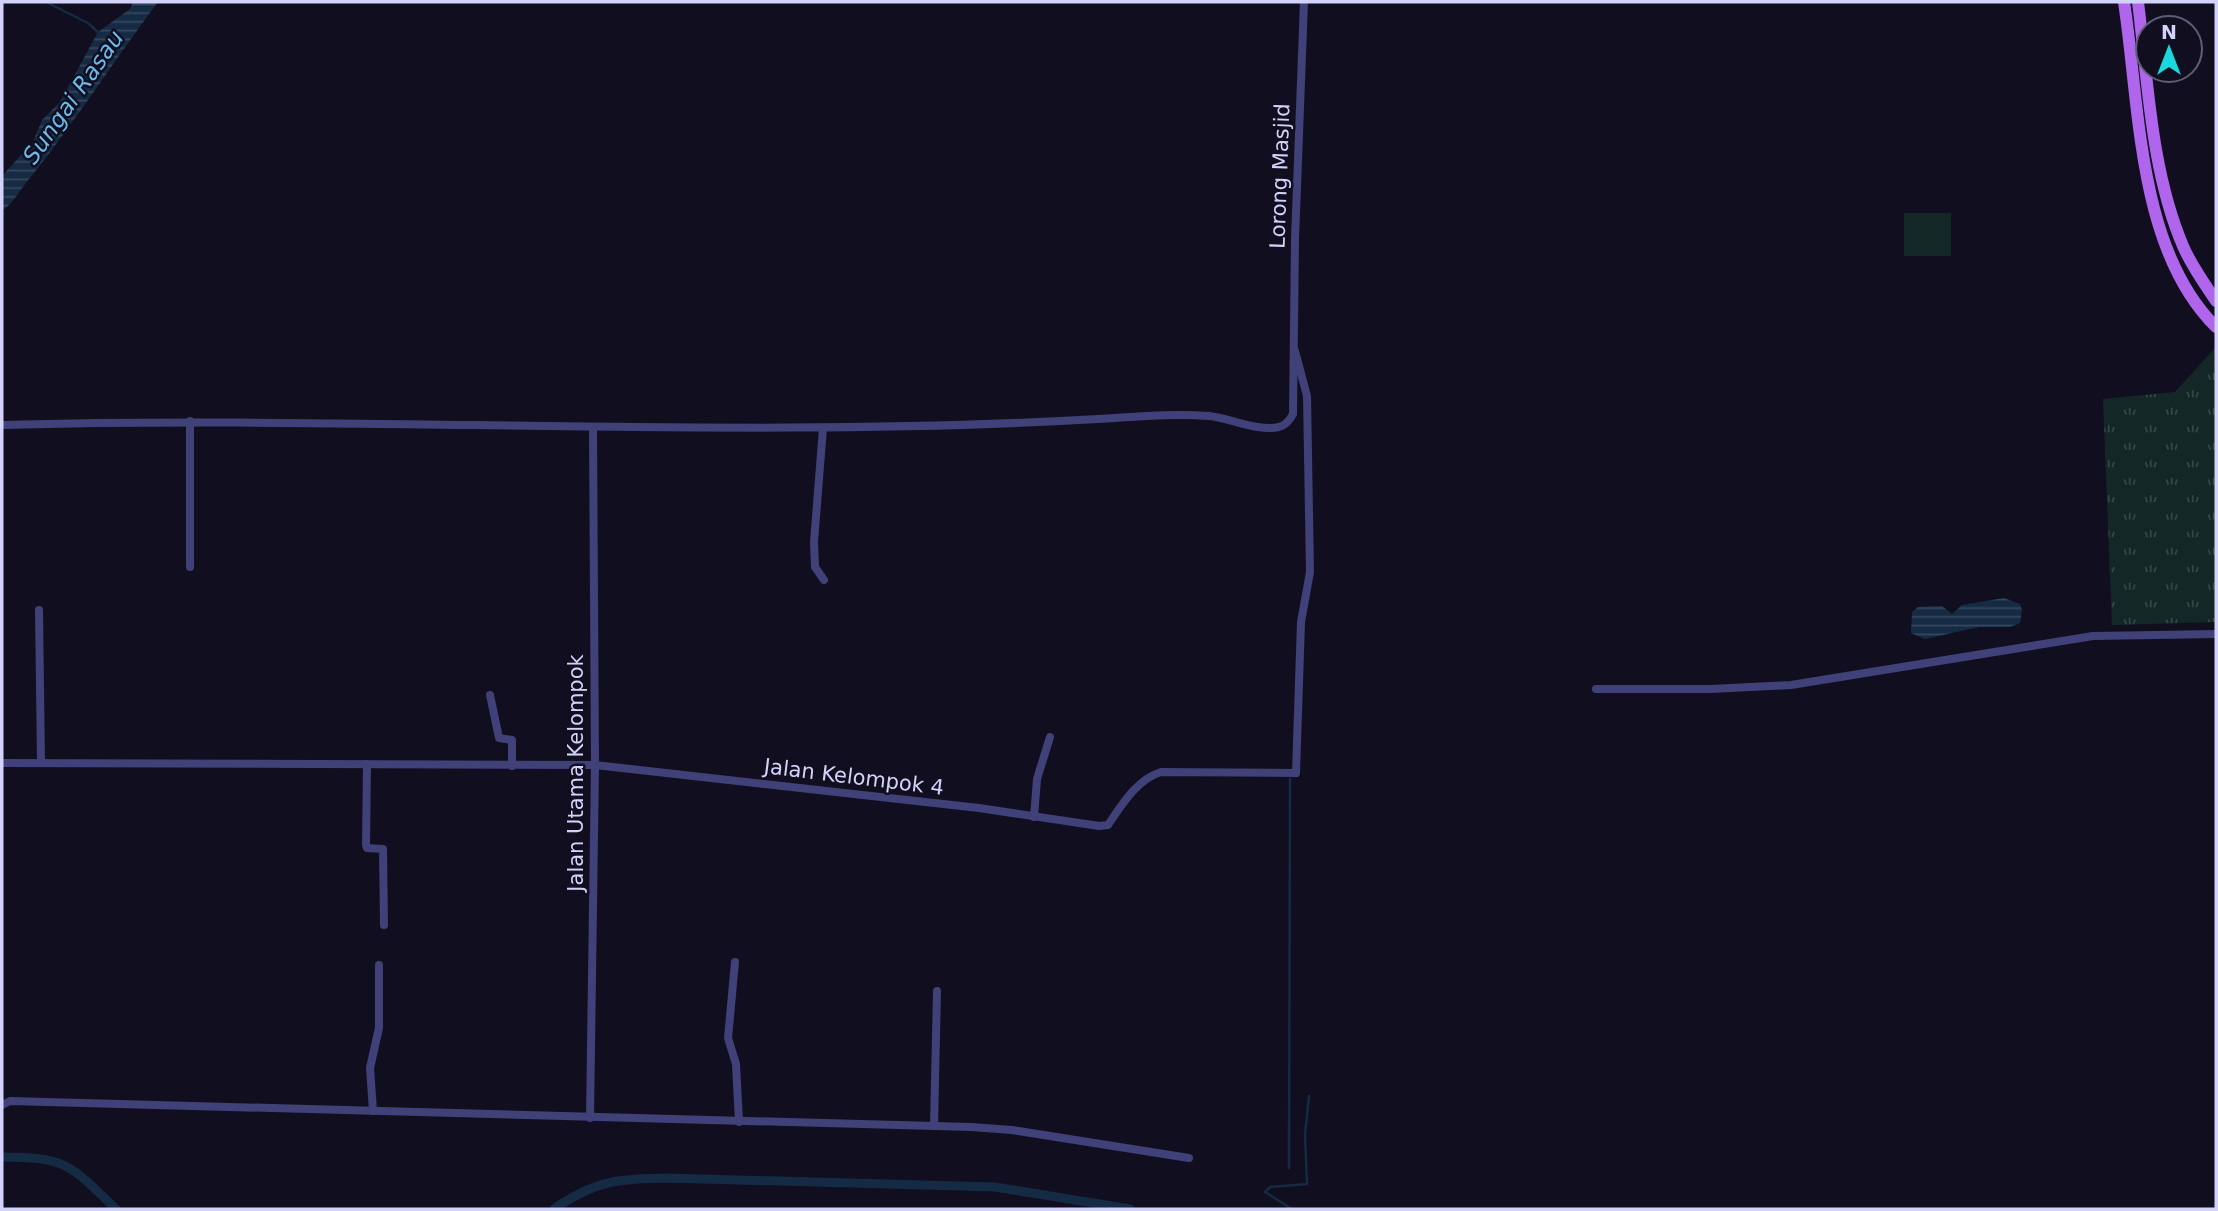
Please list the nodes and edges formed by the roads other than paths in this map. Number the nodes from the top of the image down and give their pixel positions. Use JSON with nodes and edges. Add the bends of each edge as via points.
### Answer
{"nodes":[{"id":1,"x":1304,"y":2,"type":"edge"},
{"id":2,"x":2124,"y":2,"type":"edge"},
{"id":3,"x":2138,"y":2,"type":"edge"},
{"id":4,"x":2216,"y":301,"type":"edge"},
{"id":5,"x":2216,"y":327,"type":"edge"},
{"id":6,"x":1295,"y":351,"type":"junction"},
{"id":7,"x":190,"y":421,"type":"junction"},
{"id":8,"x":2,"y":425,"type":"edge"},
{"id":9,"x":593,"y":428,"type":"junction"},
{"id":10,"x":823,"y":428,"type":"junction"},
{"id":11,"x":190,"y":567,"type":"dead end"},
{"id":12,"x":824,"y":580,"type":"dead end"},
{"id":13,"x":39,"y":610,"type":"dead end"},
{"id":14,"x":2216,"y":634,"type":"edge"},
{"id":15,"x":1596,"y":689,"type":"dead end"},
{"id":16,"x":490,"y":695,"type":"dead end"},
{"id":17,"x":1050,"y":737,"type":"dead end"},
{"id":18,"x":2,"y":763,"type":"edge"},
{"id":19,"x":41,"y":763,"type":"junction"},
{"id":20,"x":367,"y":764,"type":"junction"},
{"id":21,"x":595,"y":765,"type":"junction"},
{"id":22,"x":512,"y":766,"type":"junction"},
{"id":23,"x":1034,"y":817,"type":"junction"},
{"id":24,"x":384,"y":925,"type":"dead end"},
{"id":25,"x":735,"y":962,"type":"dead end"},
{"id":26,"x":379,"y":965,"type":"dead end"},
{"id":27,"x":937,"y":991,"type":"dead end"},
{"id":28,"x":2,"y":1105,"type":"edge"},
{"id":29,"x":373,"y":1111,"type":"junction"},
{"id":30,"x":590,"y":1118,"type":"junction"},
{"id":31,"x":739,"y":1122,"type":"junction"},
{"id":32,"x":934,"y":1126,"type":"junction"},
{"id":33,"x":1189,"y":1158,"type":"dead end"}],
"edges":[{"from":1,"to":6,"type":"street","name":"Lorong Masjid"},
{"from":2,"to":5,"type":"main road","via":[[2152,201],[2166,252]]},
{"from":3,"to":4,"type":"main road","via":[[2169,209],[2183,247]]},
{"from":6,"to":10,"type":"street","via":[[1293,414],[1279,427],[1208,416],[1160,415]]},
{"from":6,"to":23,"type":"street","name":"Jalan Kelompok 4","via":[[1307,396],[1310,572],[1301,622],[1296,773],[1161,772],[1138,787],[1108,825]]},
{"from":7,"to":8,"type":"street"},
{"from":7,"to":9,"type":"street"},
{"from":7,"to":11,"type":"street"},
{"from":9,"to":10,"type":"street"},
{"from":9,"to":21,"type":"street","name":"Jalan Utama Kelompok"},
{"from":10,"to":12,"type":"street","via":[[814,542],[815,567]]},
{"from":13,"to":19,"type":"street"},
{"from":14,"to":15,"type":"street","via":[[2093,636],[1791,685]]},
{"from":16,"to":22,"type":"street","via":[[499,738],[512,740]]},
{"from":17,"to":23,"type":"street","via":[[1037,779]]},
{"from":18,"to":19,"type":"street","name":"Jalan Kelompok 4"},
{"from":19,"to":20,"type":"street","name":"Jalan Kelompok 4"},
{"from":20,"to":22,"type":"street","name":"Jalan Kelompok 4"},
{"from":20,"to":24,"type":"street","via":[[366,845],[383,849]]},
{"from":21,"to":22,"type":"street","name":"Jalan Kelompok 4"},
{"from":21,"to":23,"type":"street","name":"Jalan Kelompok 4"},
{"from":21,"to":30,"type":"street","name":"Jalan Utama Kelompok"},
{"from":25,"to":31,"type":"street","via":[[728,1038],[736,1064]]},
{"from":26,"to":29,"type":"street","via":[[379,1028],[370,1068]]},
{"from":27,"to":32,"type":"street"},
{"from":28,"to":29,"type":"street","via":[[10,1101]]},
{"from":29,"to":30,"type":"street"},
{"from":30,"to":31,"type":"street"},
{"from":31,"to":32,"type":"street"},
{"from":32,"to":33,"type":"street","via":[[1012,1130]]}]}
